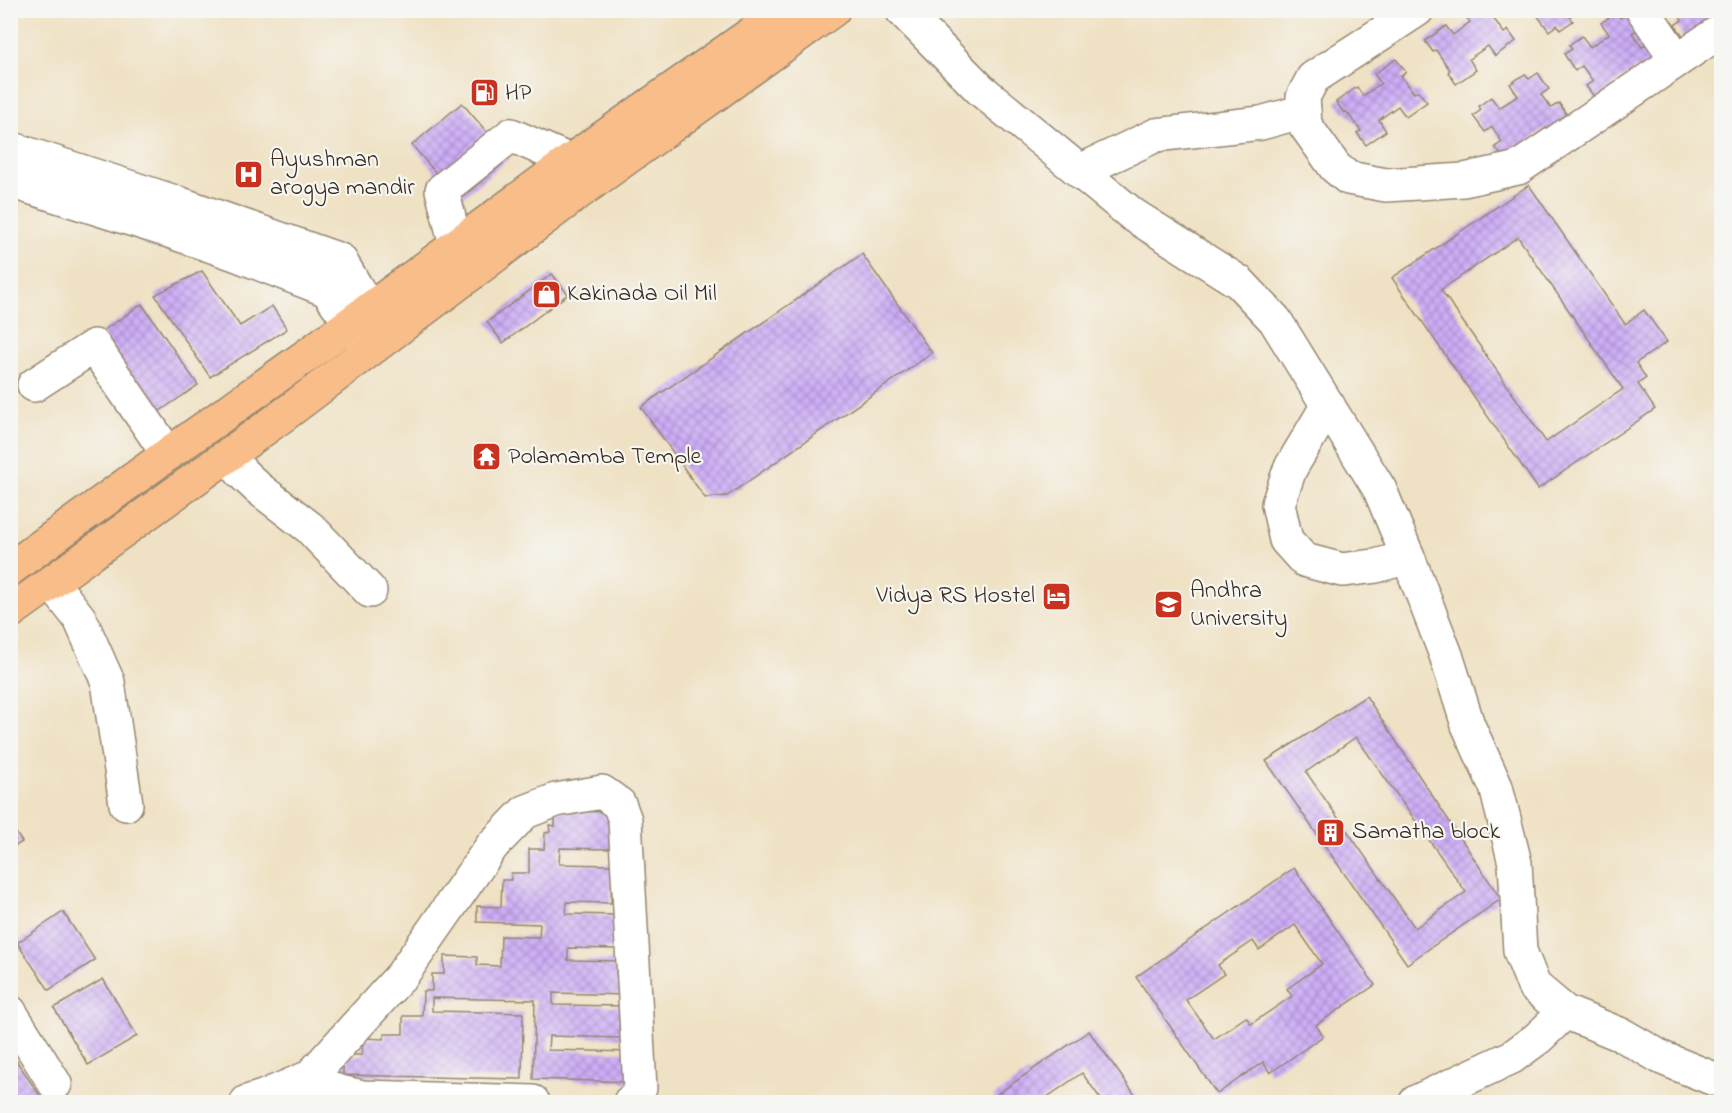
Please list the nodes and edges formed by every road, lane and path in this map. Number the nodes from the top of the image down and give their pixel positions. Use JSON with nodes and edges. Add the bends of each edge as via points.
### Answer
{"nodes":[{"id":1,"x":785,"y":10,"type":"edge"},
{"id":2,"x":833,"y":10,"type":"edge"},
{"id":3,"x":902,"y":10,"type":"edge"},
{"id":4,"x":1417,"y":10,"type":"edge"},
{"id":5,"x":1643,"y":10,"type":"edge"},
{"id":6,"x":1722,"y":30,"type":"edge"},
{"id":7,"x":1677,"y":60,"type":"junction"},
{"id":8,"x":1304,"y":111,"type":"junction"},
{"id":9,"x":10,"y":148,"type":"edge"},
{"id":10,"x":570,"y":161,"type":"junction"},
{"id":11,"x":1080,"y":171,"type":"junction"},
{"id":12,"x":10,"y":181,"type":"edge"},
{"id":13,"x":175,"y":218,"type":"junction"},
{"id":14,"x":456,"y":245,"type":"junction"},
{"id":15,"x":359,"y":316,"type":"junction"},
{"id":16,"x":378,"y":344,"type":"junction"},
{"id":17,"x":34,"y":385,"type":"dead end"},
{"id":18,"x":1328,"y":405,"type":"junction"},
{"id":19,"x":168,"y":454,"type":"junction"},
{"id":20,"x":228,"y":456,"type":"junction"},
{"id":21,"x":1408,"y":557,"type":"junction"},
{"id":22,"x":10,"y":569,"type":"edge"},
{"id":23,"x":51,"y":583,"type":"junction"},
{"id":24,"x":370,"y":591,"type":"dead end"},
{"id":25,"x":10,"y":612,"type":"edge"},
{"id":26,"x":126,"y":804,"type":"dead end"},
{"id":27,"x":10,"y":1012,"type":"edge"},
{"id":28,"x":1565,"y":1012,"type":"junction"},
{"id":29,"x":310,"y":1077,"type":"junction"},
{"id":30,"x":1722,"y":1081,"type":"edge"},
{"id":31,"x":55,"y":1084,"type":"dead end"},
{"id":32,"x":247,"y":1102,"type":"edge"},
{"id":33,"x":534,"y":1102,"type":"edge"},
{"id":34,"x":630,"y":1102,"type":"edge"},
{"id":35,"x":1416,"y":1102,"type":"edge"}],
"edges":[{"from":1,"to":10,"type":"main road"},
{"from":2,"to":16,"type":"main road","via":[[578,193]]},
{"from":3,"to":11,"type":"street","via":[[981,90]]},
{"from":4,"to":8,"type":"street","via":[[1313,78],[1303,97]]},
{"from":5,"to":7,"type":"street"},
{"from":6,"to":7,"type":"street"},
{"from":7,"to":8,"type":"street","via":[[1518,168],[1464,180],[1386,185],[1348,178],[1335,167],[1305,125]]},
{"from":8,"to":11,"type":"street","via":[[1261,123],[1156,135]]},
{"from":9,"to":13,"type":"street"},
{"from":10,"to":14,"type":"main road"},
{"from":10,"to":14,"type":"street","via":[[511,135],[442,190]]},
{"from":11,"to":18,"type":"street","via":[[1132,215],[1239,282],[1275,320]]},
{"from":12,"to":13,"type":"street"},
{"from":13,"to":15,"type":"street","via":[[235,254],[327,290]]},
{"from":14,"to":15,"type":"main road"},
{"from":15,"to":16,"type":"street"},
{"from":15,"to":19,"type":"main road"},
{"from":16,"to":20,"type":"main road"},
{"from":17,"to":19,"type":"street","via":[[94,346]]},
{"from":18,"to":21,"type":"street","via":[[1380,490]]},
{"from":18,"to":21,"type":"street","via":[[1290,469],[1278,504],[1286,540],[1304,560],[1342,570]]},
{"from":19,"to":22,"type":"main road"},
{"from":20,"to":23,"type":"main road"},
{"from":20,"to":24,"type":"street","via":[[258,488],[310,528]]},
{"from":21,"to":28,"type":"street","via":[[1468,725],[1496,787],[1515,863],[1520,951],[1534,986]]},
{"from":23,"to":25,"type":"main road"},
{"from":23,"to":26,"type":"street","via":[[80,619],[108,682]]},
{"from":27,"to":31,"type":"street"},
{"from":28,"to":30,"type":"street","via":[[1624,1036],[1662,1058]]},
{"from":28,"to":35,"type":"street","via":[[1512,1057]]},
{"from":29,"to":32,"type":"street"},
{"from":29,"to":33,"type":"street","via":[[336,1091],[363,1097]]},
{"from":29,"to":34,"type":"street","via":[[402,975],[492,846],[525,812],[556,800],[602,792],[619,804],[625,820],[640,1088]]}]}
